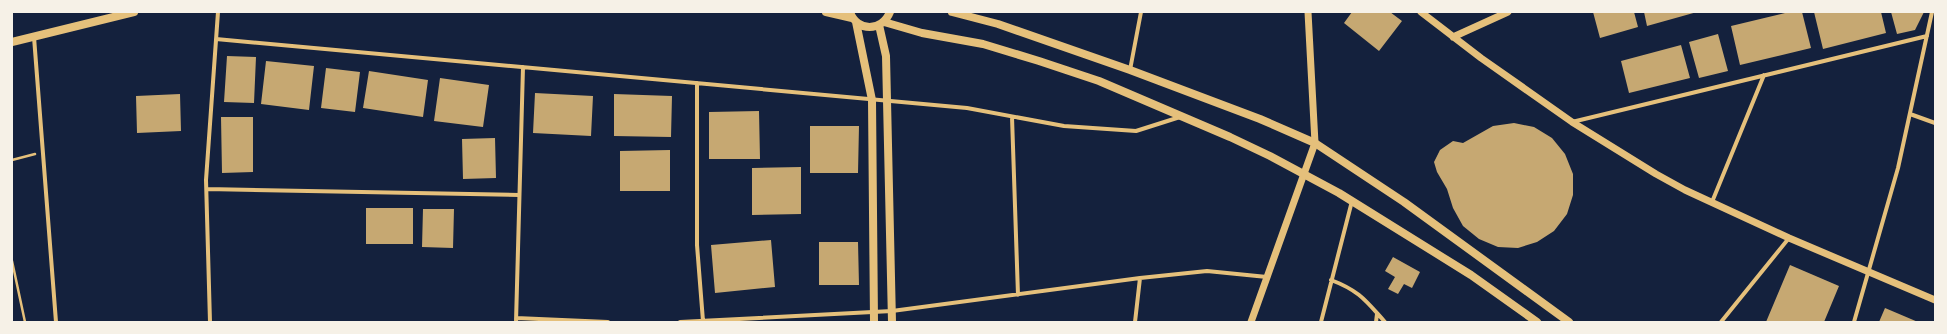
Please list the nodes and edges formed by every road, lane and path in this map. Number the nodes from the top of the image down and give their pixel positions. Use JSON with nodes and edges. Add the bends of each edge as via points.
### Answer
{"nodes":[{"id":1,"x":134,"y":12,"type":"edge"},
{"id":2,"x":218,"y":12,"type":"edge"},
{"id":3,"x":826,"y":12,"type":"edge"},
{"id":4,"x":890,"y":12,"type":"edge"},
{"id":5,"x":952,"y":12,"type":"edge"},
{"id":6,"x":1141,"y":12,"type":"edge"},
{"id":7,"x":1308,"y":12,"type":"edge"},
{"id":8,"x":1421,"y":12,"type":"edge"},
{"id":9,"x":1508,"y":12,"type":"edge"},
{"id":10,"x":1932,"y":12,"type":"edge"},
{"id":11,"x":853,"y":18,"type":"edge"},
{"id":12,"x":881,"y":23,"type":"junction"},
{"id":13,"x":34,"y":36,"type":"junction"},
{"id":14,"x":1927,"y":36,"type":"junction"},
{"id":15,"x":1453,"y":37,"type":"junction"},
{"id":16,"x":216,"y":39,"type":"junction"},
{"id":17,"x":12,"y":42,"type":"edge"},
{"id":18,"x":523,"y":67,"type":"junction"},
{"id":19,"x":1130,"y":70,"type":"junction"},
{"id":20,"x":1764,"y":75,"type":"junction"},
{"id":21,"x":696,"y":83,"type":"junction"},
{"id":22,"x":872,"y":100,"type":"junction"},
{"id":23,"x":887,"y":102,"type":"junction"},
{"id":24,"x":1910,"y":114,"type":"junction"},
{"id":25,"x":1183,"y":116,"type":"junction"},
{"id":26,"x":1012,"y":117,"type":"junction"},
{"id":27,"x":1572,"y":122,"type":"junction"},
{"id":28,"x":1935,"y":123,"type":"edge"},
{"id":29,"x":1315,"y":143,"type":"junction"},
{"id":30,"x":43,"y":151,"type":"junction"},
{"id":31,"x":12,"y":160,"type":"edge"},
{"id":32,"x":1304,"y":173,"type":"junction"},
{"id":33,"x":207,"y":189,"type":"junction"},
{"id":34,"x":519,"y":195,"type":"junction"},
{"id":35,"x":1352,"y":201,"type":"junction"},
{"id":36,"x":1712,"y":202,"type":"junction"},
{"id":37,"x":1789,"y":238,"type":"junction"},
{"id":38,"x":12,"y":261,"type":"edge"},
{"id":39,"x":1870,"y":273,"type":"junction"},
{"id":40,"x":1267,"y":277,"type":"junction"},
{"id":41,"x":1140,"y":278,"type":"junction"},
{"id":42,"x":1332,"y":280,"type":"junction"},
{"id":43,"x":1018,"y":295,"type":"junction"},
{"id":44,"x":1935,"y":300,"type":"edge"},
{"id":45,"x":892,"y":311,"type":"junction"},
{"id":46,"x":874,"y":313,"type":"junction"},
{"id":47,"x":1377,"y":314,"type":"junction"},
{"id":48,"x":516,"y":320,"type":"edge"},
{"id":49,"x":756,"y":320,"type":"edge"},
{"id":50,"x":703,"y":321,"type":"junction"},
{"id":51,"x":25,"y":322,"type":"edge"},
{"id":52,"x":56,"y":322,"type":"edge"},
{"id":53,"x":210,"y":322,"type":"edge"},
{"id":54,"x":608,"y":322,"type":"edge"},
{"id":55,"x":680,"y":322,"type":"edge"},
{"id":56,"x":874,"y":322,"type":"edge"},
{"id":57,"x":892,"y":322,"type":"edge"},
{"id":58,"x":1135,"y":322,"type":"edge"},
{"id":59,"x":1251,"y":322,"type":"edge"},
{"id":60,"x":1321,"y":322,"type":"edge"},
{"id":61,"x":1376,"y":322,"type":"edge"},
{"id":62,"x":1385,"y":322,"type":"edge"},
{"id":63,"x":1537,"y":322,"type":"edge"},
{"id":64,"x":1569,"y":322,"type":"edge"},
{"id":65,"x":1722,"y":322,"type":"edge"},
{"id":66,"x":1854,"y":322,"type":"edge"}],
"edges":[{"from":1,"to":13,"type":"main road"},
{"from":2,"to":16,"type":"street"},
{"from":3,"to":11,"type":"main road"},
{"from":4,"to":12,"type":"main road"},
{"from":5,"to":19,"type":"main road","via":[[998,24]]},
{"from":6,"to":19,"type":"street"},
{"from":7,"to":29,"type":"street"},
{"from":8,"to":15,"type":"street"},
{"from":9,"to":15,"type":"street"},
{"from":10,"to":14,"type":"street"},
{"from":11,"to":12,"type":"main road","via":[[867,27]]},
{"from":11,"to":22,"type":"main road"},
{"from":12,"to":23,"type":"main road","via":[[886,56]]},
{"from":12,"to":25,"type":"main road","via":[[922,34],[1004,49],[1099,82]]},
{"from":13,"to":17,"type":"main road"},
{"from":13,"to":30,"type":"street"},
{"from":14,"to":20,"type":"street"},
{"from":14,"to":24,"type":"street"},
{"from":15,"to":27,"type":"street"},
{"from":16,"to":18,"type":"street"},
{"from":16,"to":33,"type":"street"},
{"from":18,"to":21,"type":"street"},
{"from":18,"to":34,"type":"street"},
{"from":19,"to":29,"type":"main road","via":[[1260,119]]},
{"from":20,"to":27,"type":"street"},
{"from":20,"to":36,"type":"street"},
{"from":21,"to":22,"type":"street"},
{"from":21,"to":50,"type":"street","via":[[697,245]]},
{"from":22,"to":23,"type":"street"},
{"from":22,"to":46,"type":"main road"},
{"from":23,"to":26,"type":"street","via":[[966,108]]},
{"from":23,"to":45,"type":"main road"},
{"from":24,"to":28,"type":"street"},
{"from":24,"to":39,"type":"street"},
{"from":25,"to":26,"type":"street","via":[[1136,131],[1064,126]]},
{"from":25,"to":32,"type":"main road"},
{"from":26,"to":43,"type":"street"},
{"from":27,"to":36,"type":"street","via":[[1656,174]]},
{"from":29,"to":32,"type":"street"},
{"from":29,"to":64,"type":"main road","via":[[1404,202]]},
{"from":30,"to":31,"type":"path"},
{"from":30,"to":52,"type":"street"},
{"from":32,"to":35,"type":"main road"},
{"from":32,"to":40,"type":"street"},
{"from":33,"to":34,"type":"street"},
{"from":33,"to":53,"type":"street"},
{"from":34,"to":48,"type":"street"},
{"from":35,"to":42,"type":"street"},
{"from":35,"to":63,"type":"main road","via":[[1464,271]]},
{"from":36,"to":37,"type":"street"},
{"from":37,"to":39,"type":"street"},
{"from":37,"to":65,"type":"street"},
{"from":38,"to":51,"type":"path"},
{"from":39,"to":44,"type":"street"},
{"from":39,"to":66,"type":"street"},
{"from":40,"to":41,"type":"street","via":[[1207,271]]},
{"from":40,"to":59,"type":"street"},
{"from":41,"to":43,"type":"street"},
{"from":41,"to":58,"type":"street"},
{"from":42,"to":47,"type":"street","via":[[1367,300]]},
{"from":42,"to":60,"type":"street"},
{"from":43,"to":45,"type":"street"},
{"from":45,"to":46,"type":"street"},
{"from":45,"to":57,"type":"main road"},
{"from":46,"to":49,"type":"street"},
{"from":46,"to":56,"type":"main road"},
{"from":47,"to":61,"type":"street"},
{"from":47,"to":62,"type":"street"},
{"from":48,"to":54,"type":"street"},
{"from":49,"to":50,"type":"street"},
{"from":50,"to":55,"type":"street"}]}
